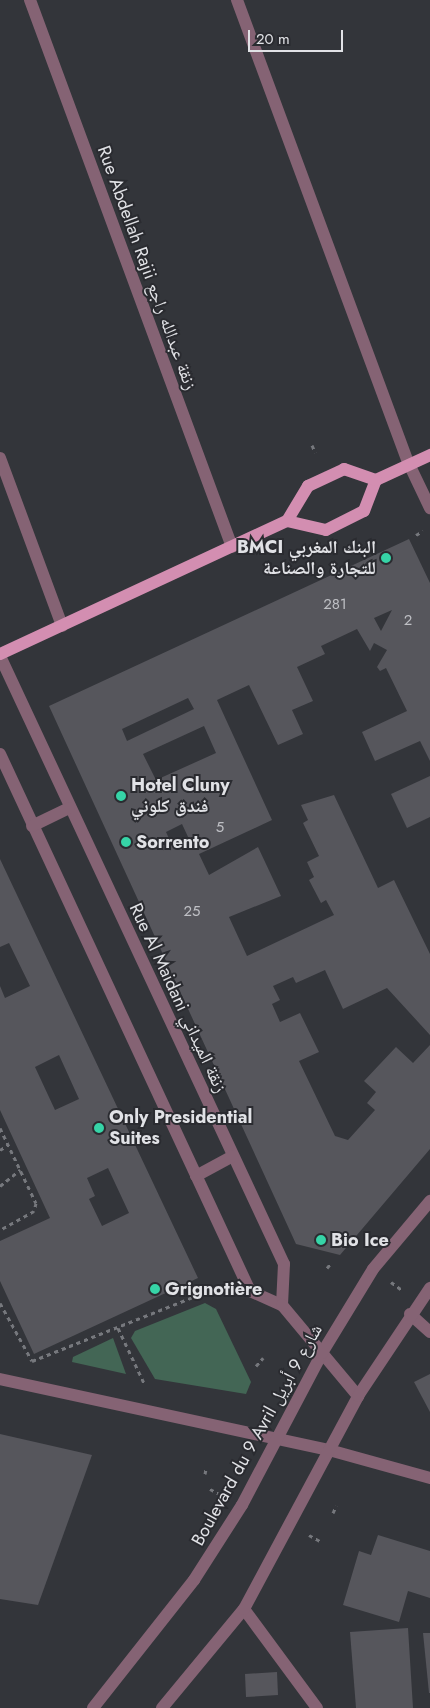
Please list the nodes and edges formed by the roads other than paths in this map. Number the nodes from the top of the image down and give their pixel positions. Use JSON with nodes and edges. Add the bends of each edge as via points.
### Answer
{"nodes":[{"id":1,"x":30,"y":0,"type":"edge"},
{"id":2,"x":237,"y":0,"type":"edge"},
{"id":3,"x":430,"y":455,"type":"edge"},
{"id":4,"x":0,"y":458,"type":"edge"},
{"id":5,"x":409,"y":464,"type":"junction"},
{"id":6,"x":376,"y":480,"type":"junction"},
{"id":7,"x":430,"y":508,"type":"edge"},
{"id":8,"x":287,"y":521,"type":"junction"},
{"id":9,"x":232,"y":548,"type":"junction"},
{"id":10,"x":62,"y":626,"type":"junction"},
{"id":11,"x":0,"y":655,"type":"edge"},
{"id":12,"x":0,"y":754,"type":"edge"},
{"id":13,"x":69,"y":808,"type":"junction"},
{"id":14,"x":32,"y":826,"type":"junction"},
{"id":15,"x":233,"y":1156,"type":"junction"},
{"id":16,"x":196,"y":1176,"type":"junction"},
{"id":17,"x":430,"y":1201,"type":"edge"},
{"id":18,"x":430,"y":1288,"type":"edge"},
{"id":19,"x":282,"y":1305,"type":"junction"},
{"id":20,"x":410,"y":1314,"type":"junction"},
{"id":21,"x":430,"y":1332,"type":"edge"},
{"id":22,"x":322,"y":1353,"type":"junction"},
{"id":23,"x":0,"y":1379,"type":"edge"},
{"id":24,"x":358,"y":1396,"type":"junction"},
{"id":25,"x":276,"y":1438,"type":"junction"},
{"id":26,"x":329,"y":1450,"type":"junction"},
{"id":27,"x":430,"y":1478,"type":"edge"},
{"id":28,"x":244,"y":1610,"type":"junction"},
{"id":29,"x":93,"y":1708,"type":"edge"},
{"id":30,"x":162,"y":1708,"type":"edge"},
{"id":31,"x":318,"y":1708,"type":"edge"}],
"edges":[{"from":1,"to":9,"type":"street","name":"Rue Abdellah Rajii زنقة عبدالله راجع"},
{"from":2,"to":5,"type":"street"},
{"from":3,"to":5,"type":"main road"},
{"from":4,"to":10,"type":"street"},
{"from":5,"to":6,"type":"main road"},
{"from":5,"to":7,"type":"street"},
{"from":6,"to":8,"type":"main road","via":[[344,469],[308,486]]},
{"from":6,"to":8,"type":"main road","via":[[364,511],[326,530]]},
{"from":8,"to":9,"type":"main road"},
{"from":9,"to":10,"type":"main road"},
{"from":10,"to":11,"type":"main road"},
{"from":11,"to":13,"type":"street","name":"Rue Al Maidani زنقة الميداني"},
{"from":12,"to":14,"type":"street"},
{"from":13,"to":14,"type":"street"},
{"from":13,"to":15,"type":"street","name":"Rue Al Maidani زنقة الميداني"},
{"from":14,"to":16,"type":"street"},
{"from":15,"to":16,"type":"street"},
{"from":15,"to":19,"type":"street","name":"Rue Al Maidani زنقة الميداني","via":[[284,1264]]},
{"from":16,"to":19,"type":"street","via":[[250,1290]]},
{"from":17,"to":22,"type":"street","name":"Boulevard du 9 Avril شارع 9 أبريل","via":[[372,1269]]},
{"from":18,"to":20,"type":"street"},
{"from":19,"to":22,"type":"street"},
{"from":20,"to":21,"type":"street"},
{"from":20,"to":24,"type":"street"},
{"from":22,"to":24,"type":"street"},
{"from":22,"to":25,"type":"street","name":"Boulevard du 9 Avril شارع 9 أبريل"},
{"from":23,"to":25,"type":"street"},
{"from":24,"to":26,"type":"street"},
{"from":25,"to":26,"type":"street"},
{"from":25,"to":29,"type":"street","name":"Boulevard du 9 Avril شارع 9 أبريل","via":[[242,1504],[194,1580]]},
{"from":26,"to":27,"type":"street"},
{"from":26,"to":28,"type":"street"},
{"from":28,"to":30,"type":"street"},
{"from":28,"to":31,"type":"street"}]}
